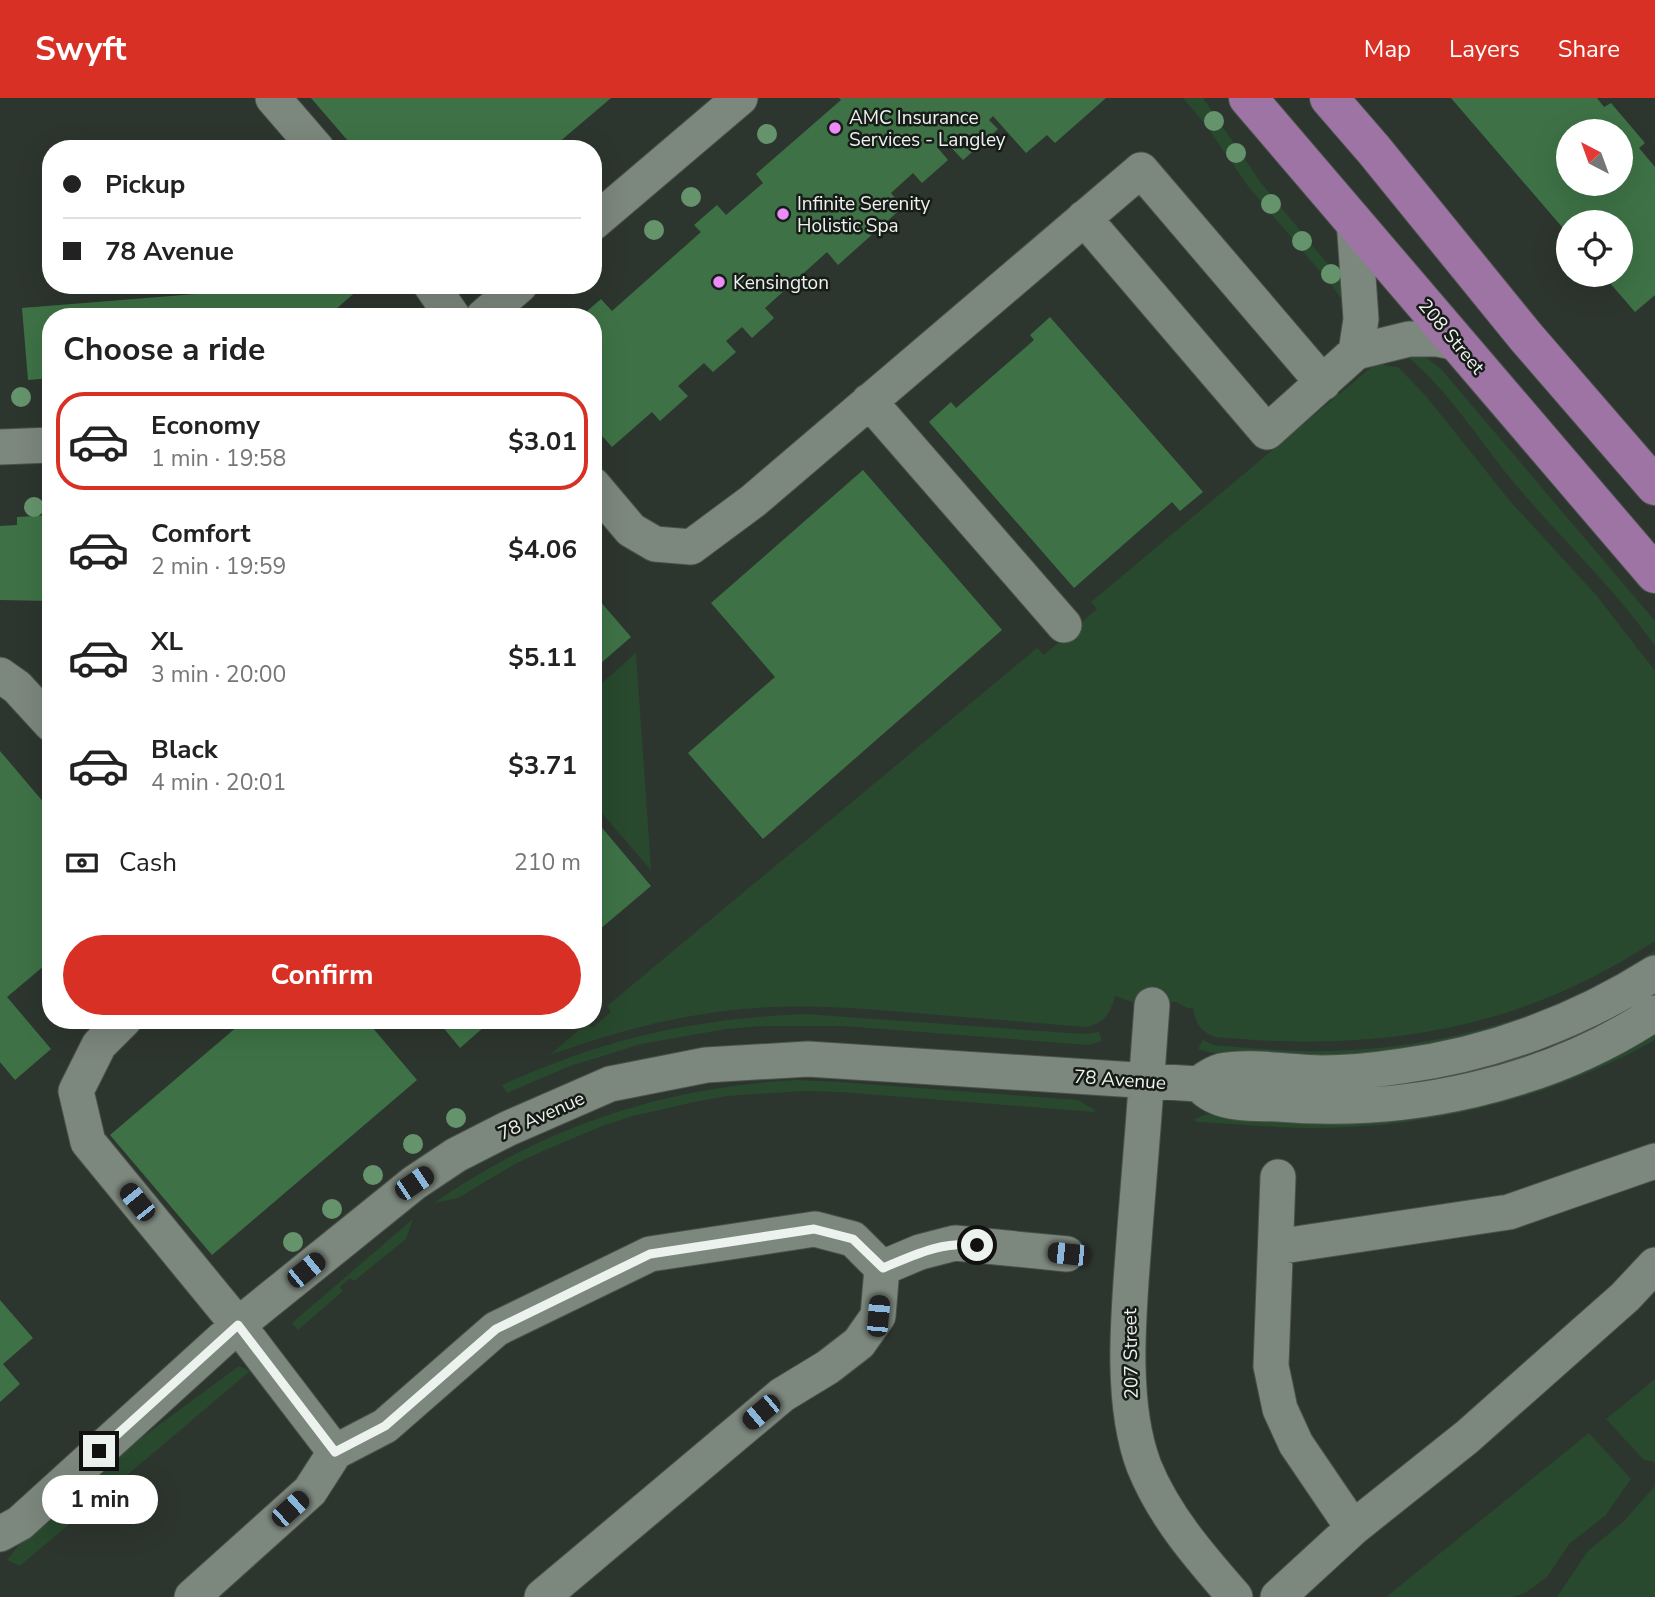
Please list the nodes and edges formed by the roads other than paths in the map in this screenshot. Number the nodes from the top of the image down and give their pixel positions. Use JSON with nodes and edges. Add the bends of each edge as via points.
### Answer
{"nodes":[{"id":1,"x":274,"y":98,"type":"edge"},
{"id":2,"x":740,"y":98,"type":"edge"},
{"id":3,"x":1248,"y":98,"type":"edge"},
{"id":4,"x":1329,"y":98,"type":"edge"},
{"id":5,"x":309,"y":140,"type":"edge"},
{"id":6,"x":602,"y":215,"type":"edge"},
{"id":7,"x":1084,"y":218,"type":"junction"},
{"id":8,"x":1354,"y":220,"type":"junction"},
{"id":9,"x":510,"y":294,"type":"edge"},
{"id":10,"x":493,"y":308,"type":"edge"},
{"id":11,"x":1458,"y":343,"type":"junction"},
{"id":12,"x":1356,"y":352,"type":"junction"},
{"id":13,"x":1323,"y":383,"type":"junction"},
{"id":14,"x":869,"y":401,"type":"junction"},
{"id":15,"x":42,"y":445,"type":"edge"},
{"id":16,"x":0,"y":447,"type":"edge"},
{"id":17,"x":1655,"y":486,"type":"edge"},
{"id":18,"x":602,"y":496,"type":"edge"},
{"id":19,"x":1655,"y":573,"type":"edge"},
{"id":20,"x":1064,"y":625,"type":"dead end"},
{"id":21,"x":0,"y":675,"type":"edge"},
{"id":22,"x":42,"y":714,"type":"edge"},
{"id":23,"x":1655,"y":972,"type":"edge"},
{"id":24,"x":1152,"y":1005,"type":"dead end"},
{"id":25,"x":1655,"y":1013,"type":"edge"},
{"id":26,"x":115,"y":1029,"type":"edge"},
{"id":27,"x":1146,"y":1080,"type":"junction"},
{"id":28,"x":1198,"y":1084,"type":"junction"},
{"id":29,"x":1655,"y":1161,"type":"edge"},
{"id":30,"x":1278,"y":1177,"type":"dead end"},
{"id":31,"x":1276,"y":1247,"type":"junction"},
{"id":32,"x":1068,"y":1254,"type":"dead end"},
{"id":33,"x":1655,"y":1265,"type":"edge"},
{"id":34,"x":883,"y":1268,"type":"junction"},
{"id":35,"x":238,"y":1325,"type":"junction"},
{"id":36,"x":335,"y":1452,"type":"junction"},
{"id":37,"x":10,"y":1528,"type":"edge"},
{"id":38,"x":1353,"y":1528,"type":"junction"},
{"id":39,"x":0,"y":1556,"type":"edge"},
{"id":40,"x":192,"y":1597,"type":"edge"},
{"id":41,"x":542,"y":1597,"type":"edge"},
{"id":42,"x":1235,"y":1597,"type":"edge"},
{"id":43,"x":1278,"y":1597,"type":"edge"}],
"edges":[{"from":1,"to":5,"type":"street"},
{"from":2,"to":6,"type":"street"},
{"from":3,"to":8,"type":"main road","name":"208 Street"},
{"from":4,"to":17,"type":"main road"},
{"from":7,"to":13,"type":"street","via":[[1141,170]]},
{"from":7,"to":13,"type":"street","via":[[1267,432]]},
{"from":7,"to":14,"type":"street"},
{"from":8,"to":11,"type":"main road","name":"208 Street"},
{"from":8,"to":12,"type":"street","via":[[1361,319]]},
{"from":9,"to":10,"type":"street"},
{"from":11,"to":12,"type":"street","via":[[1409,339]]},
{"from":11,"to":19,"type":"main road","name":"208 Street"},
{"from":12,"to":13,"type":"street"},
{"from":14,"to":18,"type":"street","via":[[753,501],[691,547],[655,544],[631,530]]},
{"from":14,"to":20,"type":"street"},
{"from":15,"to":16,"type":"street"},
{"from":21,"to":22,"type":"street"},
{"from":23,"to":28,"type":"street","name":"78 Avenue","via":[[1596,1007],[1478,1051],[1403,1066],[1338,1072],[1219,1071]]},
{"from":24,"to":27,"type":"street","name":"207 Street"},
{"from":25,"to":28,"type":"street","name":"78 Avenue","via":[[1555,1065],[1460,1094],[1370,1106],[1301,1106],[1230,1100],[1214,1096]]},
{"from":26,"to":35,"type":"street","via":[[99,1045],[76,1091],[88,1142]]},
{"from":27,"to":28,"type":"street","name":"78 Avenue"},
{"from":27,"to":35,"type":"street","name":"78 Avenue","via":[[808,1059],[706,1065],[610,1084],[456,1155],[414,1183]]},
{"from":27,"to":42,"type":"street","name":"207 Street","via":[[1127,1331],[1131,1412],[1144,1465],[1167,1510]]},
{"from":29,"to":31,"type":"street","via":[[1509,1212]]},
{"from":30,"to":31,"type":"street"},
{"from":31,"to":38,"type":"street","via":[[1271,1366],[1280,1409],[1296,1444]]},
{"from":32,"to":34,"type":"street","via":[[955,1243]]},
{"from":33,"to":38,"type":"street","via":[[1467,1437]]},
{"from":34,"to":36,"type":"street","via":[[853,1239],[814,1229],[650,1254],[496,1329],[385,1426]]},
{"from":34,"to":41,"type":"street","via":[[878,1316],[859,1343],[782,1395]]},
{"from":35,"to":36,"type":"street"},
{"from":35,"to":37,"type":"street","name":"78 Avenue"},
{"from":36,"to":40,"type":"street","via":[[310,1492]]},
{"from":37,"to":39,"type":"street","name":"78 Avenue"},
{"from":38,"to":43,"type":"street"}]}
